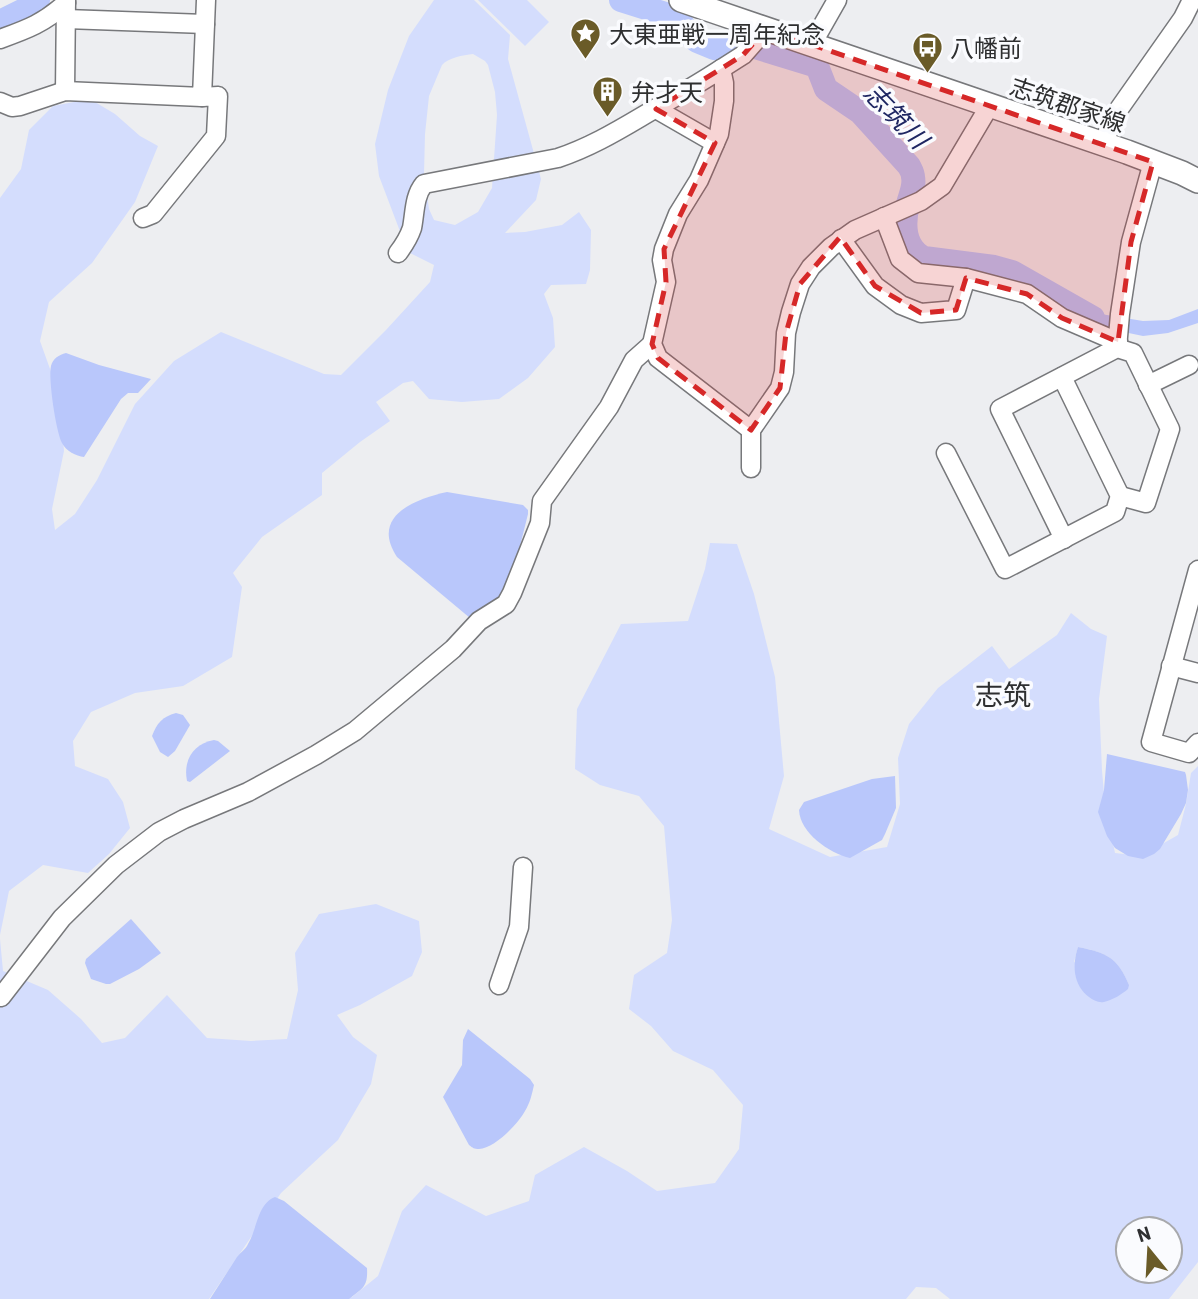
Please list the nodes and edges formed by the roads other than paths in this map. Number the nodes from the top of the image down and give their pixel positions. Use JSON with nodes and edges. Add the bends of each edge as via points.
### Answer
{"nodes":[{"id":1,"x":206,"y":0,"type":"edge"},
{"id":2,"x":681,"y":0,"type":"edge"},
{"id":3,"x":837,"y":0,"type":"edge"},
{"id":4,"x":1192,"y":0,"type":"edge"},
{"id":5,"x":66,"y":7,"type":"edge"},
{"id":6,"x":205,"y":24,"type":"junction"},
{"id":7,"x":762,"y":33,"type":"junction"},
{"id":8,"x":0,"y":39,"type":"edge"},
{"id":9,"x":812,"y":44,"type":"junction"},
{"id":10,"x":721,"y":69,"type":"junction"},
{"id":11,"x":65,"y":91,"type":"junction"},
{"id":12,"x":202,"y":97,"type":"junction"},
{"id":13,"x":0,"y":102,"type":"edge"},
{"id":14,"x":990,"y":105,"type":"junction"},
{"id":15,"x":656,"y":109,"type":"junction"},
{"id":16,"x":715,"y":143,"type":"junction"},
{"id":17,"x":1103,"y":144,"type":"junction"},
{"id":18,"x":1153,"y":162,"type":"junction"},
{"id":19,"x":1198,"y":181,"type":"edge"},
{"id":20,"x":890,"y":214,"type":"junction"},
{"id":21,"x":143,"y":218,"type":"dead end"},
{"id":22,"x":841,"y":239,"type":"junction"},
{"id":23,"x":398,"y":253,"type":"dead end"},
{"id":24,"x":967,"y":278,"type":"junction"},
{"id":25,"x":1118,"y":341,"type":"junction"},
{"id":26,"x":652,"y":344,"type":"junction"},
{"id":27,"x":1189,"y":365,"type":"dead end"},
{"id":28,"x":1062,"y":377,"type":"junction"},
{"id":29,"x":1148,"y":385,"type":"junction"},
{"id":30,"x":751,"y":430,"type":"junction"},
{"id":31,"x":946,"y":453,"type":"dead end"},
{"id":32,"x":751,"y":468,"type":"dead end"},
{"id":33,"x":1120,"y":496,"type":"junction"},
{"id":34,"x":1064,"y":539,"type":"junction"},
{"id":35,"x":1198,"y":570,"type":"edge"},
{"id":36,"x":1171,"y":666,"type":"junction"},
{"id":37,"x":1198,"y":673,"type":"edge"},
{"id":38,"x":1198,"y":743,"type":"edge"},
{"id":39,"x":523,"y":867,"type":"dead end"},
{"id":40,"x":499,"y":985,"type":"dead end"},
{"id":41,"x":1,"y":997,"type":"edge"}],
"edges":[{"from":1,"to":6,"type":"street"},
{"from":2,"to":7,"type":"main road","name":"志筑郡家線"},
{"from":3,"to":9,"type":"street"},
{"from":4,"to":17,"type":"street","via":[[1119,109]]},
{"from":5,"to":6,"type":"street"},
{"from":5,"to":8,"type":"street"},
{"from":5,"to":11,"type":"street"},
{"from":6,"to":12,"type":"street"},
{"from":7,"to":9,"type":"main road","name":"志筑郡家線"},
{"from":7,"to":10,"type":"street","via":[[743,55]]},
{"from":9,"to":14,"type":"main road","name":"志筑郡家線"},
{"from":10,"to":15,"type":"street"},
{"from":10,"to":16,"type":"street","via":[[724,101]]},
{"from":11,"to":12,"type":"street"},
{"from":11,"to":13,"type":"street","via":[[20,106]]},
{"from":12,"to":21,"type":"street","via":[[218,96],[216,136],[153,214]]},
{"from":14,"to":17,"type":"main road","name":"志筑郡家線"},
{"from":14,"to":20,"type":"street","via":[[942,186]]},
{"from":15,"to":16,"type":"street"},
{"from":15,"to":23,"type":"street","via":[[558,158],[424,184],[411,231]]},
{"from":16,"to":26,"type":"street","via":[[664,249],[666,282]]},
{"from":17,"to":18,"type":"main road","name":"志筑郡家線"},
{"from":18,"to":19,"type":"main road","name":"志筑郡家線"},
{"from":18,"to":25,"type":"street","via":[[1131,242]]},
{"from":20,"to":22,"type":"street"},
{"from":20,"to":24,"type":"street","via":[[900,259],[918,273]]},
{"from":22,"to":24,"type":"street","via":[[875,286],[921,313],[956,310]]},
{"from":22,"to":30,"type":"street","via":[[800,284],[786,333],[780,388]]},
{"from":24,"to":25,"type":"street","via":[[1027,294],[1062,318]]},
{"from":25,"to":28,"type":"street"},
{"from":25,"to":29,"type":"street","via":[[1133,353]]},
{"from":26,"to":30,"type":"street","via":[[658,358]]},
{"from":26,"to":41,"type":"street","via":[[634,360],[609,407],[542,501],[540,523],[506,604],[479,621],[453,649],[355,731],[248,792],[159,832],[116,865],[62,918]]},
{"from":27,"to":29,"type":"street"},
{"from":28,"to":33,"type":"street"},
{"from":28,"to":34,"type":"street","via":[[1000,409]]},
{"from":29,"to":33,"type":"street","via":[[1170,429],[1146,503]]},
{"from":30,"to":32,"type":"street"},
{"from":31,"to":34,"type":"street","via":[[1005,569]]},
{"from":33,"to":34,"type":"street","via":[[1115,512]]},
{"from":35,"to":36,"type":"street"},
{"from":36,"to":37,"type":"street"},
{"from":36,"to":38,"type":"street","via":[[1151,741],[1189,753]]},
{"from":39,"to":40,"type":"street","via":[[519,927]]}]}
